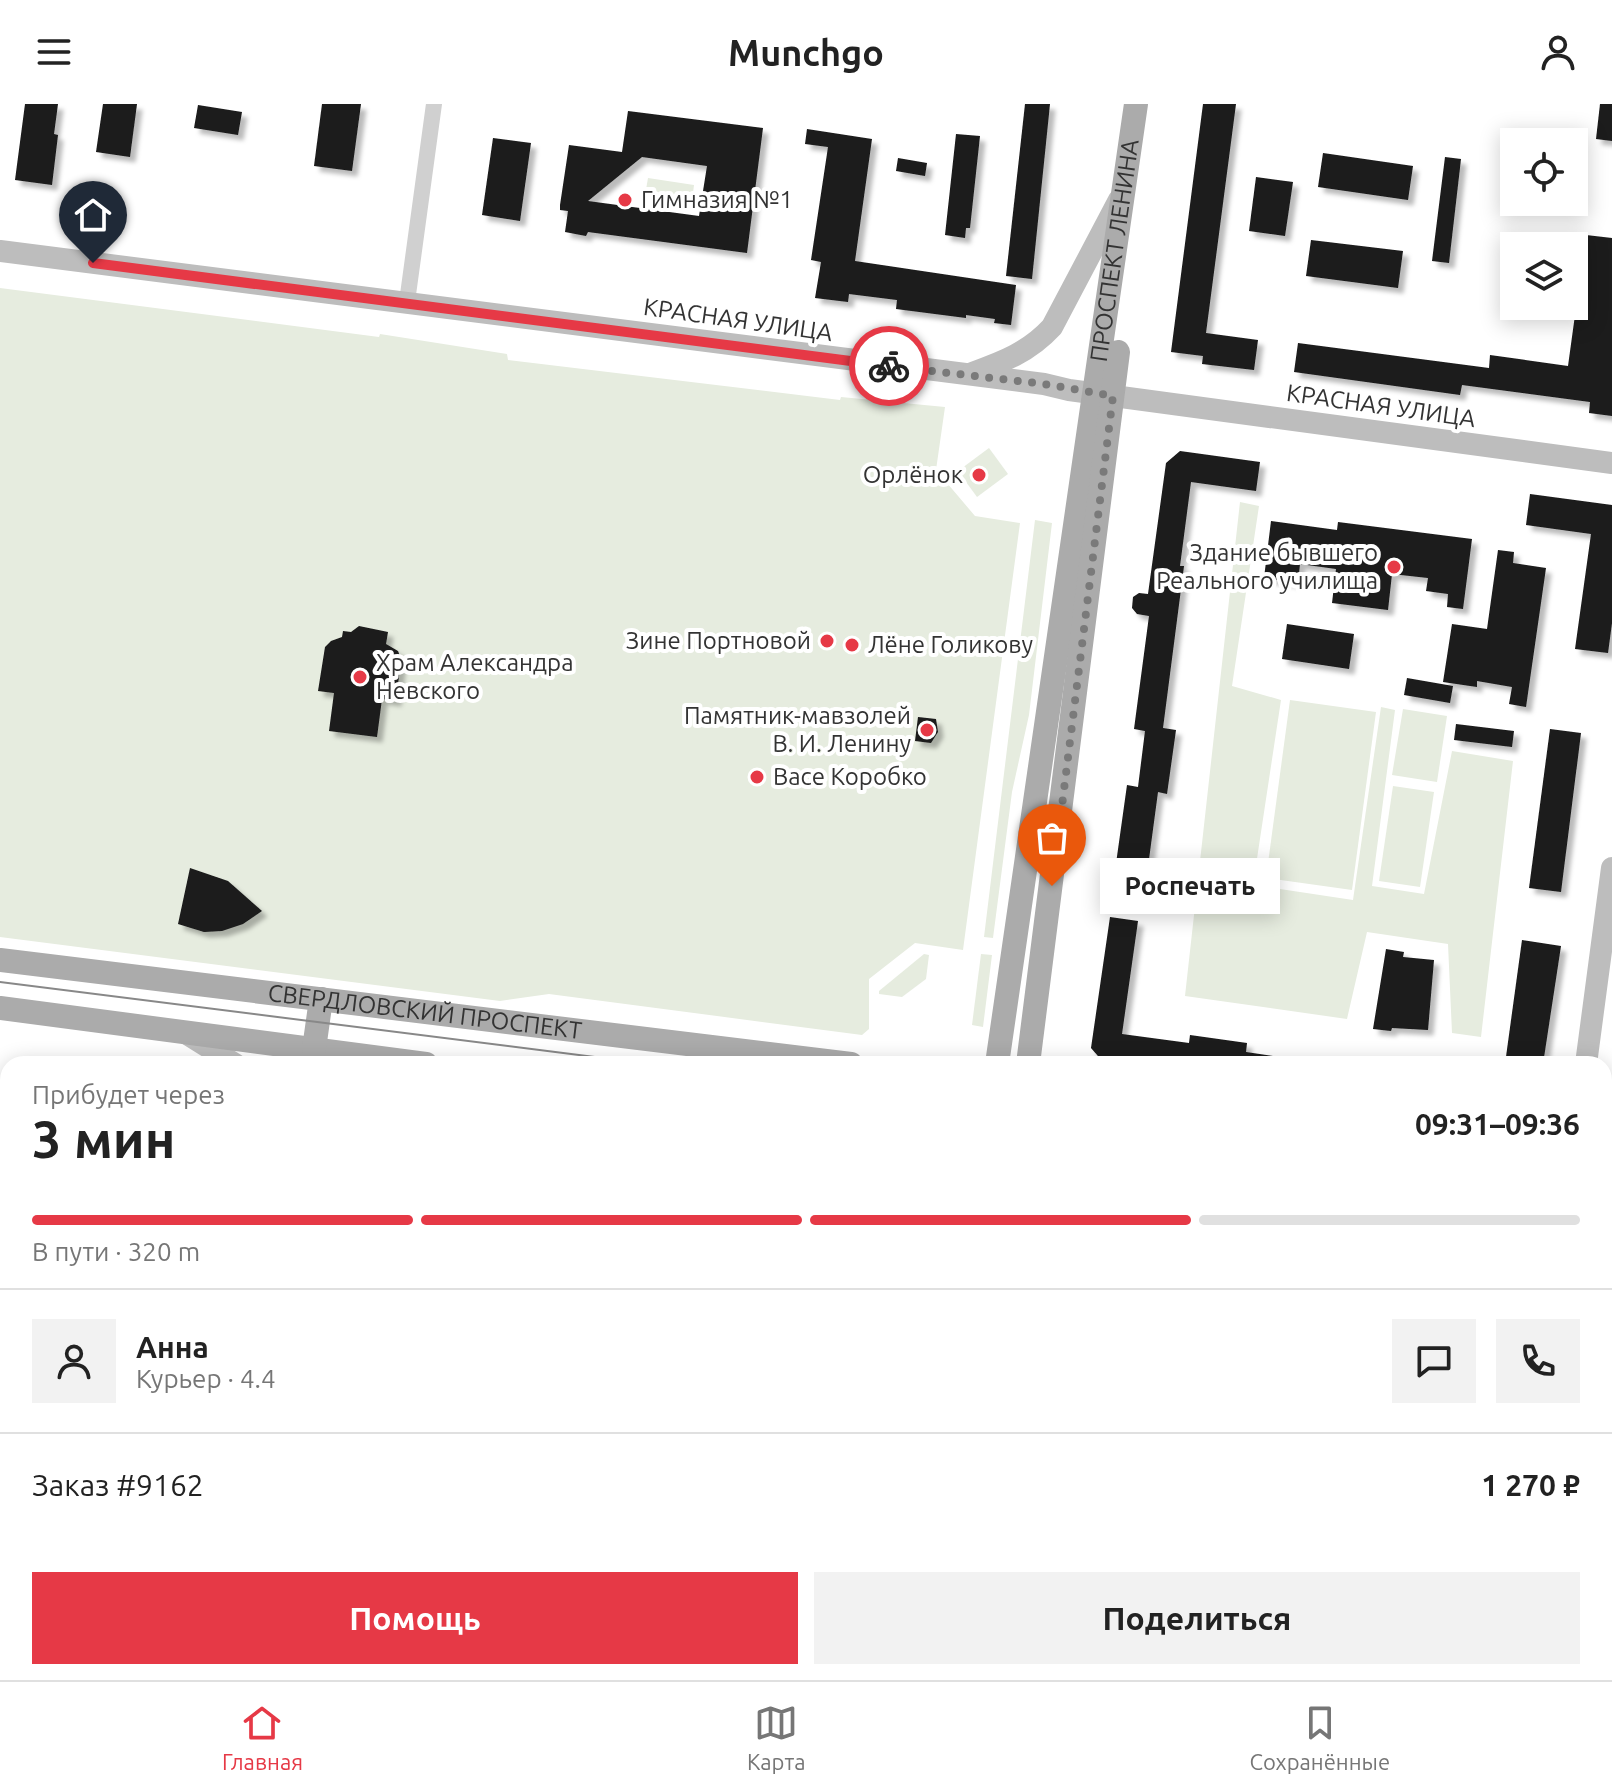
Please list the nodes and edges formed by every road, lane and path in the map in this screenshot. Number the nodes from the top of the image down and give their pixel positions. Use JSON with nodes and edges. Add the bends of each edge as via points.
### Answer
{"nodes":[{"id":1,"x":434,"y":104,"type":"edge"},
{"id":2,"x":1136,"y":104,"type":"edge"},
{"id":3,"x":1151,"y":104,"type":"edge"},
{"id":4,"x":1125,"y":188,"type":"junction"},
{"id":5,"x":0,"y":251,"type":"edge"},
{"id":6,"x":407,"y":302,"type":"junction"},
{"id":7,"x":966,"y":376,"type":"junction"},
{"id":8,"x":1105,"y":395,"type":"junction"},
{"id":9,"x":1612,"y":463,"type":"edge"},
{"id":10,"x":1612,"y":868,"type":"edge"},
{"id":11,"x":0,"y":960,"type":"edge"},
{"id":12,"x":321,"y":999,"type":"junction"},
{"id":13,"x":0,"y":1008,"type":"edge"},
{"id":14,"x":187,"y":1034,"type":"junction"},
{"id":15,"x":222,"y":1056,"type":"edge"},
{"id":16,"x":313,"y":1056,"type":"edge"},
{"id":17,"x":786,"y":1056,"type":"edge"},
{"id":18,"x":998,"y":1056,"type":"edge"},
{"id":19,"x":1029,"y":1056,"type":"edge"},
{"id":20,"x":1587,"y":1056,"type":"edge"}],
"edges":[{"from":1,"to":6,"type":"street"},
{"from":2,"to":4,"type":"main road","name":"ПРОСПЕКТ ЛЕНИНА"},
{"from":3,"to":8,"type":"main road","name":"ПРОСПЕКТ ЛЕНИНА"},
{"from":4,"to":7,"type":"main road","via":[[1052,327],[1010,360]]},
{"from":4,"to":8,"type":"main road","name":"ПРОСПЕКТ ЛЕНИНА"},
{"from":5,"to":6,"type":"main road","name":"КРАСНАЯ УЛИЦА"},
{"from":6,"to":7,"type":"main road","name":"КРАСНАЯ УЛИЦА"},
{"from":7,"to":8,"type":"main road","name":"КРАСНАЯ УЛИЦА"},
{"from":8,"to":9,"type":"main road","name":"КРАСНАЯ УЛИЦА"},
{"from":8,"to":18,"type":"main road","name":"ПРОСПЕКТ ЛЕНИНА"},
{"from":8,"to":19,"type":"main road","name":"ПРОСПЕКТ ЛЕНИНА"},
{"from":10,"to":20,"type":"main road"},
{"from":11,"to":12,"type":"main road","name":"СВЕРДЛОВСКИЙ ПРОСПЕКТ"},
{"from":12,"to":16,"type":"main road"},
{"from":12,"to":17,"type":"main road","name":"СВЕРДЛОВСКИЙ ПРОСПЕКТ"},
{"from":13,"to":14,"type":"main road"},
{"from":14,"to":15,"type":"main road"},
{"from":14,"to":16,"type":"main road"}]}
